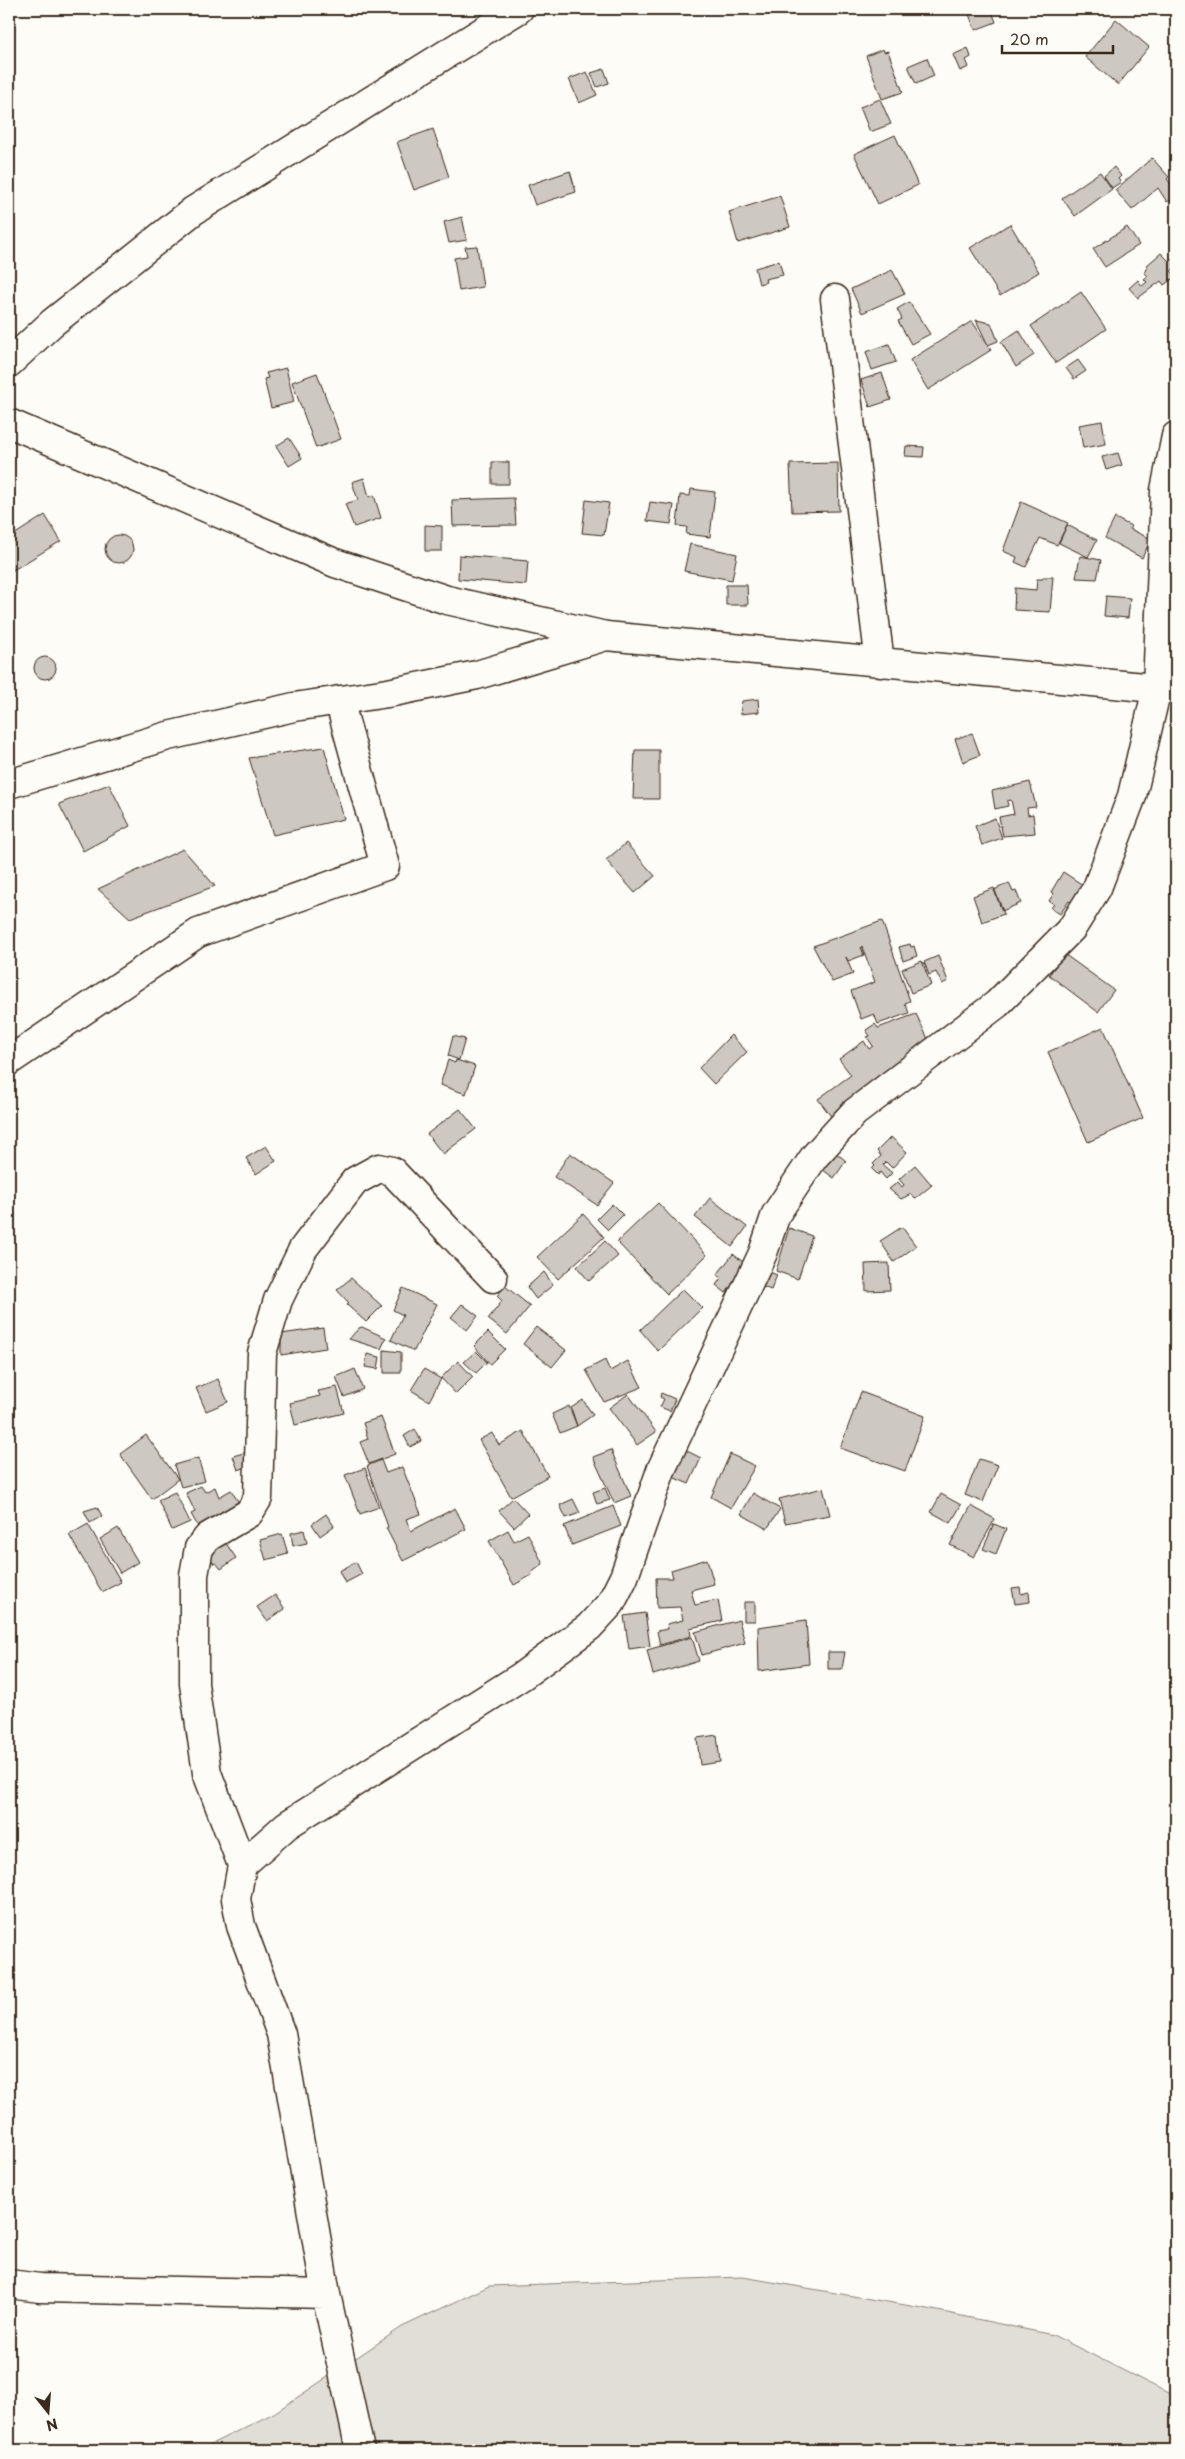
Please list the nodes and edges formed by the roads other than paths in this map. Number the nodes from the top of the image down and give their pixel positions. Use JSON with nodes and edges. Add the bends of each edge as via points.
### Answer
{"nodes":[{"id":1,"x":519,"y":9,"type":"edge"},
{"id":2,"x":836,"y":299,"type":"dead end"},
{"id":3,"x":9,"y":364,"type":"edge"},
{"id":4,"x":9,"y":423,"type":"edge"},
{"id":5,"x":1176,"y":436,"type":"edge"},
{"id":6,"x":606,"y":636,"type":"junction"},
{"id":7,"x":880,"y":663,"type":"junction"},
{"id":8,"x":1167,"y":689,"type":"edge"},
{"id":9,"x":339,"y":700,"type":"junction"},
{"id":10,"x":9,"y":784,"type":"edge"},
{"id":11,"x":9,"y":1061,"type":"edge"},
{"id":12,"x":493,"y":1278,"type":"dead end"},
{"id":13,"x":242,"y":1865,"type":"junction"},
{"id":14,"x":9,"y":2284,"type":"edge"},
{"id":15,"x":326,"y":2294,"type":"junction"},
{"id":16,"x":360,"y":2450,"type":"edge"}],
"edges":[{"from":1,"to":3,"type":"street","via":[[193,211],[52,322]]},
{"from":2,"to":7,"type":"street"},
{"from":4,"to":6,"type":"street","via":[[335,564],[448,600]]},
{"from":5,"to":8,"type":"street","via":[[1165,490]]},
{"from":6,"to":7,"type":"street"},
{"from":6,"to":9,"type":"street","via":[[477,675]]},
{"from":7,"to":8,"type":"street"},
{"from":8,"to":13,"type":"street","via":[[1097,888],[1072,928],[997,1004],[854,1114],[814,1157],[776,1214],[763,1253],[660,1470],[624,1577],[611,1603],[590,1627],[537,1665],[287,1826]]},
{"from":9,"to":10,"type":"street","via":[[168,736]]},
{"from":9,"to":11,"type":"street","via":[[385,866],[198,933]]},
{"from":12,"to":13,"type":"street","via":[[392,1171],[379,1168],[355,1181],[303,1249],[278,1300],[262,1353],[258,1498],[250,1513],[203,1543],[194,1575],[194,1684],[207,1772]]},
{"from":13,"to":15,"type":"street","via":[[236,1899],[241,1926],[281,2034]]},
{"from":14,"to":15,"type":"street","via":[[40,2288]]},
{"from":15,"to":16,"type":"street"}]}
